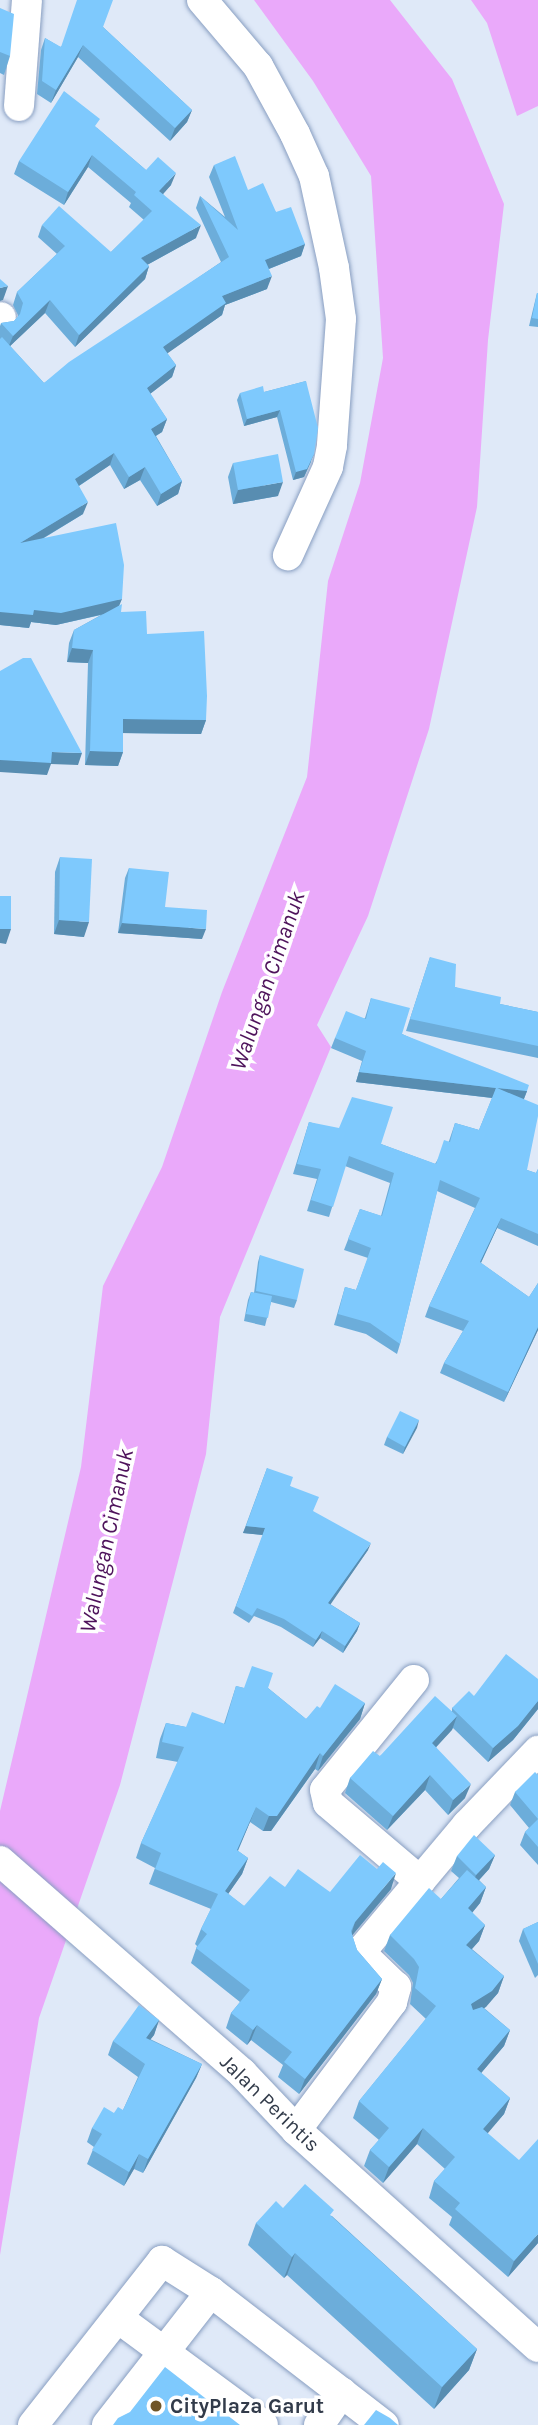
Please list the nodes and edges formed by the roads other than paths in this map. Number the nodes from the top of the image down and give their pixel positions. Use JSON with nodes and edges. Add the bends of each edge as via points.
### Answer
{"nodes":[{"id":1,"x":27,"y":0,"type":"edge"},
{"id":2,"x":202,"y":0,"type":"edge"},
{"id":3,"x":19,"y":106,"type":"dead end"},
{"id":4,"x":288,"y":555,"type":"dead end"},
{"id":5,"x":414,"y":1680,"type":"dead end"},
{"id":6,"x":538,"y":1751,"type":"edge"},
{"id":7,"x":0,"y":1861,"type":"edge"},
{"id":8,"x":420,"y":1881,"type":"junction"},
{"id":9,"x":296,"y":2130,"type":"junction"},
{"id":10,"x":211,"y":2292,"type":"junction"},
{"id":11,"x":118,"y":2318,"type":"junction"},
{"id":12,"x":538,"y":2347,"type":"edge"},
{"id":13,"x":166,"y":2350,"type":"junction"},
{"id":14,"x":342,"y":2392,"type":"junction"},
{"id":15,"x":33,"y":2425,"type":"edge"},
{"id":16,"x":107,"y":2425,"type":"edge"},
{"id":17,"x":263,"y":2425,"type":"edge"},
{"id":18,"x":319,"y":2425,"type":"edge"},
{"id":19,"x":384,"y":2425,"type":"edge"}],
"edges":[{"from":1,"to":3,"type":"street"},
{"from":2,"to":4,"type":"street","via":[[258,66],[295,134],[314,176],[334,268],[341,319],[330,457]]},
{"from":5,"to":8,"type":"street","via":[[325,1790],[328,1802]]},
{"from":6,"to":8,"type":"street"},
{"from":7,"to":9,"type":"street","name":"Jalan Perintis","via":[[242,2073]]},
{"from":8,"to":9,"type":"street","via":[[363,1950],[396,1987],[392,2003]]},
{"from":9,"to":12,"type":"street","name":"Jalan Perintis"},
{"from":10,"to":11,"type":"street","via":[[162,2262]]},
{"from":10,"to":13,"type":"street"},
{"from":10,"to":14,"type":"street"},
{"from":11,"to":13,"type":"street"},
{"from":11,"to":15,"type":"street"},
{"from":13,"to":16,"type":"street"},
{"from":13,"to":17,"type":"street"},
{"from":14,"to":18,"type":"street"},
{"from":14,"to":19,"type":"street"}]}
